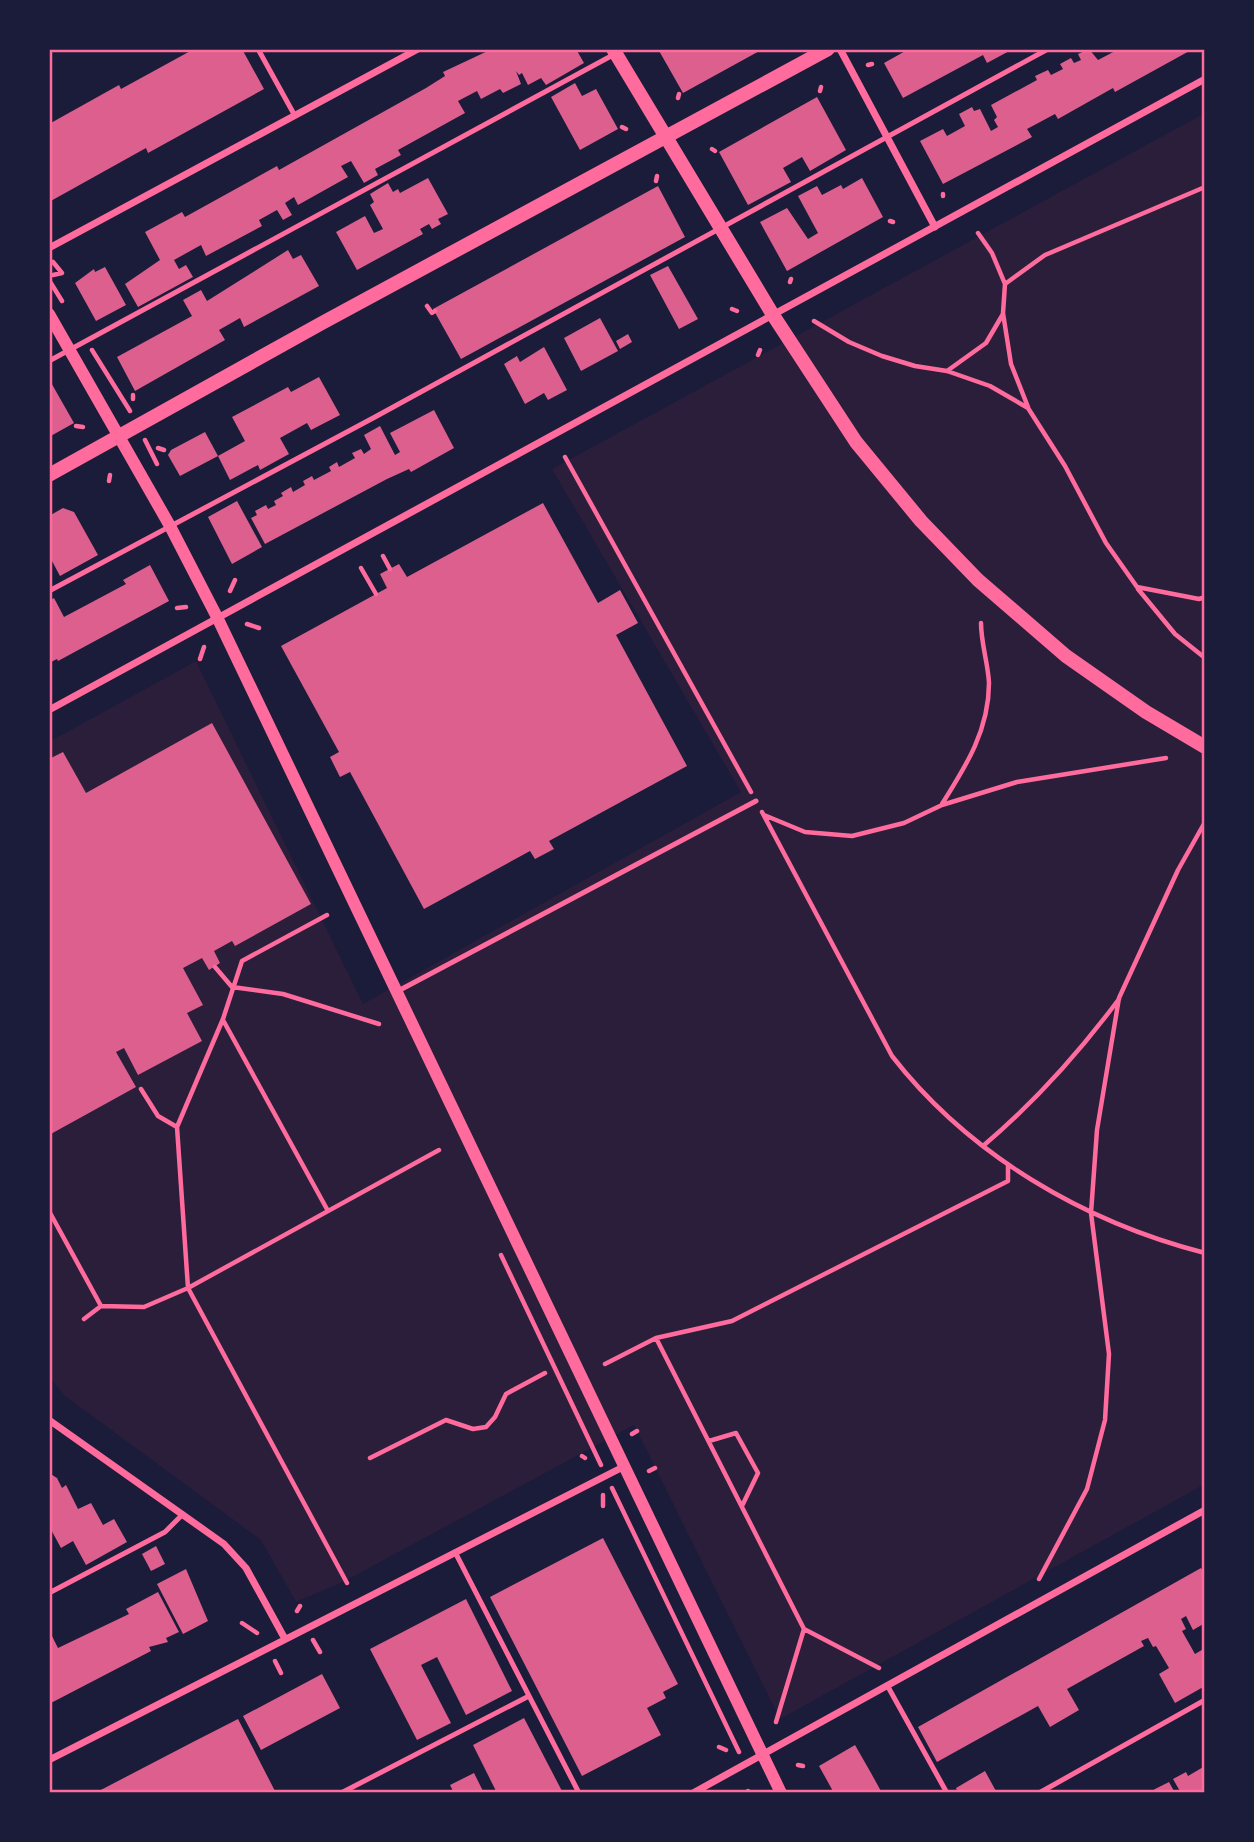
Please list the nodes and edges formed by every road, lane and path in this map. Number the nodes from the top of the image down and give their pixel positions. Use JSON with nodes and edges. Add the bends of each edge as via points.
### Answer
{"nodes":[{"id":1,"x":258,"y":49,"type":"edge"},
{"id":2,"x":418,"y":49,"type":"edge"},
{"id":3,"x":828,"y":49,"type":"edge"},
{"id":4,"x":840,"y":49,"type":"edge"},
{"id":5,"x":1048,"y":49,"type":"edge"},
{"id":6,"x":618,"y":50,"type":"edge"},
{"id":7,"x":403,"y":53,"type":"edge"},
{"id":8,"x":1205,"y":79,"type":"edge"},
{"id":9,"x":295,"y":116,"type":"junction"},
{"id":10,"x":887,"y":136,"type":"junction"},
{"id":11,"x":664,"y":138,"type":"junction"},
{"id":12,"x":1205,"y":187,"type":"edge"},
{"id":13,"x":722,"y":227,"type":"junction"},
{"id":14,"x":935,"y":227,"type":"junction"},
{"id":15,"x":978,"y":233,"type":"dead end"},
{"id":16,"x":49,"y":248,"type":"edge"},
{"id":17,"x":54,"y":262,"type":"dead end"},
{"id":18,"x":53,"y":275,"type":"dead end"},
{"id":19,"x":1005,"y":284,"type":"junction"},
{"id":20,"x":427,"y":306,"type":"dead end"},
{"id":21,"x":435,"y":311,"type":"dead end"},
{"id":22,"x":1003,"y":313,"type":"junction"},
{"id":23,"x":49,"y":314,"type":"edge"},
{"id":24,"x":773,"y":315,"type":"junction"},
{"id":25,"x":814,"y":321,"type":"dead end"},
{"id":26,"x":70,"y":349,"type":"junction"},
{"id":27,"x":49,"y":360,"type":"edge"},
{"id":28,"x":947,"y":371,"type":"junction"},
{"id":29,"x":1028,"y":408,"type":"junction"},
{"id":30,"x":120,"y":437,"type":"junction"},
{"id":31,"x":565,"y":457,"type":"dead end"},
{"id":32,"x":49,"y":475,"type":"edge"},
{"id":33,"x":170,"y":526,"type":"junction"},
{"id":34,"x":383,"y":556,"type":"dead end"},
{"id":35,"x":361,"y":568,"type":"dead end"},
{"id":36,"x":390,"y":569,"type":"dead end"},
{"id":37,"x":235,"y":580,"type":"dead end"},
{"id":38,"x":1137,"y":587,"type":"junction"},
{"id":39,"x":49,"y":591,"type":"edge"},
{"id":40,"x":230,"y":591,"type":"dead end"},
{"id":41,"x":376,"y":594,"type":"dead end"},
{"id":42,"x":1205,"y":597,"type":"edge"},
{"id":43,"x":186,"y":607,"type":"dead end"},
{"id":44,"x":177,"y":608,"type":"dead end"},
{"id":45,"x":217,"y":617,"type":"junction"},
{"id":46,"x":981,"y":623,"type":"dead end"},
{"id":47,"x":247,"y":624,"type":"dead end"},
{"id":48,"x":259,"y":628,"type":"dead end"},
{"id":49,"x":204,"y":647,"type":"dead end"},
{"id":50,"x":1205,"y":658,"type":"edge"},
{"id":51,"x":200,"y":659,"type":"dead end"},
{"id":52,"x":49,"y":710,"type":"edge"},
{"id":53,"x":1205,"y":747,"type":"edge"},
{"id":54,"x":1166,"y":758,"type":"dead end"},
{"id":55,"x":756,"y":800,"type":"junction"},
{"id":56,"x":942,"y":805,"type":"junction"},
{"id":57,"x":764,"y":815,"type":"junction"},
{"id":58,"x":1205,"y":822,"type":"edge"},
{"id":59,"x":327,"y":915,"type":"dead end"},
{"id":60,"x":215,"y":967,"type":"dead end"},
{"id":61,"x":232,"y":986,"type":"junction"},
{"id":62,"x":398,"y":991,"type":"junction"},
{"id":63,"x":1119,"y":998,"type":"junction"},
{"id":64,"x":223,"y":1019,"type":"junction"},
{"id":65,"x":379,"y":1024,"type":"dead end"},
{"id":66,"x":141,"y":1089,"type":"dead end"},
{"id":67,"x":177,"y":1127,"type":"junction"},
{"id":68,"x":983,"y":1146,"type":"junction"},
{"id":69,"x":439,"y":1150,"type":"dead end"},
{"id":70,"x":1008,"y":1164,"type":"junction"},
{"id":71,"x":49,"y":1211,"type":"edge"},
{"id":72,"x":328,"y":1211,"type":"junction"},
{"id":73,"x":1091,"y":1213,"type":"junction"},
{"id":74,"x":1205,"y":1253,"type":"edge"},
{"id":75,"x":188,"y":1288,"type":"junction"},
{"id":76,"x":101,"y":1306,"type":"junction"},
{"id":77,"x":84,"y":1319,"type":"dead end"},
{"id":78,"x":656,"y":1338,"type":"junction"},
{"id":79,"x":605,"y":1364,"type":"dead end"},
{"id":80,"x":545,"y":1373,"type":"dead end"},
{"id":81,"x":49,"y":1420,"type":"edge"},
{"id":82,"x":709,"y":1441,"type":"junction"},
{"id":83,"x":370,"y":1458,"type":"dead end"},
{"id":84,"x":623,"y":1466,"type":"junction"},
{"id":85,"x":603,"y":1495,"type":"dead end"},
{"id":86,"x":603,"y":1506,"type":"dead end"},
{"id":87,"x":742,"y":1507,"type":"junction"},
{"id":88,"x":1205,"y":1510,"type":"edge"},
{"id":89,"x":183,"y":1514,"type":"junction"},
{"id":90,"x":455,"y":1552,"type":"junction"},
{"id":91,"x":1039,"y":1579,"type":"dead end"},
{"id":92,"x":347,"y":1583,"type":"dead end"},
{"id":93,"x":49,"y":1593,"type":"edge"},
{"id":94,"x":242,"y":1623,"type":"dead end"},
{"id":95,"x":804,"y":1629,"type":"junction"},
{"id":96,"x":257,"y":1633,"type":"dead end"},
{"id":97,"x":285,"y":1639,"type":"junction"},
{"id":98,"x":312,"y":1639,"type":"dead end"},
{"id":99,"x":320,"y":1652,"type":"dead end"},
{"id":100,"x":275,"y":1660,"type":"dead end"},
{"id":101,"x":878,"y":1668,"type":"dead end"},
{"id":102,"x":281,"y":1672,"type":"dead end"},
{"id":103,"x":887,"y":1685,"type":"junction"},
{"id":104,"x":529,"y":1696,"type":"junction"},
{"id":105,"x":1205,"y":1700,"type":"edge"},
{"id":106,"x":776,"y":1722,"type":"dead end"},
{"id":107,"x":719,"y":1746,"type":"dead end"},
{"id":108,"x":726,"y":1750,"type":"dead end"},
{"id":109,"x":762,"y":1756,"type":"junction"},
{"id":110,"x":49,"y":1760,"type":"edge"},
{"id":111,"x":341,"y":1793,"type":"edge"},
{"id":112,"x":579,"y":1793,"type":"edge"},
{"id":113,"x":693,"y":1793,"type":"edge"},
{"id":114,"x":781,"y":1793,"type":"edge"},
{"id":115,"x":947,"y":1793,"type":"edge"},
{"id":116,"x":1039,"y":1793,"type":"edge"}],
"edges":[{"from":1,"to":9,"type":"lane"},
{"from":2,"to":7,"type":"street"},
{"from":3,"to":11,"type":"main road"},
{"from":4,"to":10,"type":"street"},
{"from":5,"to":10,"type":"lane"},
{"from":6,"to":11,"type":"main road"},
{"from":6,"to":26,"type":"lane"},
{"from":7,"to":9,"type":"street"},
{"from":8,"to":14,"type":"street"},
{"from":9,"to":16,"type":"street"},
{"from":10,"to":13,"type":"lane"},
{"from":10,"to":14,"type":"street"},
{"from":11,"to":13,"type":"main road"},
{"from":11,"to":30,"type":"main road"},
{"from":12,"to":19,"type":"path","via":[[1045,255]]},
{"from":13,"to":24,"type":"main road"},
{"from":13,"to":33,"type":"lane"},
{"from":14,"to":24,"type":"street"},
{"from":15,"to":19,"type":"path"},
{"from":17,"to":18,"type":"path","via":[[62,273]]},
{"from":19,"to":22,"type":"path"},
{"from":20,"to":21,"type":"path"},
{"from":22,"to":28,"type":"path","via":[[986,343]]},
{"from":22,"to":29,"type":"path","via":[[1011,364]]},
{"from":23,"to":26,"type":"street"},
{"from":24,"to":45,"type":"street"},
{"from":24,"to":53,"type":"main road","via":[[856,442],[920,521],[968,570],[1066,656]]},
{"from":25,"to":28,"type":"path","via":[[882,356]]},
{"from":26,"to":27,"type":"lane"},
{"from":26,"to":30,"type":"street"},
{"from":28,"to":29,"type":"path","via":[[990,386]]},
{"from":29,"to":38,"type":"path","via":[[1106,543]]},
{"from":30,"to":32,"type":"main road"},
{"from":30,"to":33,"type":"street"},
{"from":31,"to":55,"type":"path"},
{"from":33,"to":39,"type":"lane"},
{"from":33,"to":45,"type":"street"},
{"from":34,"to":36,"type":"path"},
{"from":35,"to":41,"type":"path"},
{"from":37,"to":40,"type":"path"},
{"from":38,"to":42,"type":"path"},
{"from":38,"to":50,"type":"path","via":[[1175,634]]},
{"from":43,"to":44,"type":"path"},
{"from":45,"to":52,"type":"street"},
{"from":45,"to":62,"type":"street"},
{"from":46,"to":56,"type":"path","via":[[989,681],[986,720]]},
{"from":47,"to":48,"type":"path"},
{"from":49,"to":51,"type":"path"},
{"from":54,"to":56,"type":"path","via":[[1017,782]]},
{"from":55,"to":57,"type":"path"},
{"from":55,"to":62,"type":"lane"},
{"from":56,"to":57,"type":"path","via":[[904,822],[852,836],[805,832]]},
{"from":57,"to":68,"type":"path","via":[[892,1056],[915,1085]]},
{"from":58,"to":63,"type":"path"},
{"from":59,"to":61,"type":"path","via":[[242,961]]},
{"from":60,"to":61,"type":"path"},
{"from":61,"to":64,"type":"path"},
{"from":61,"to":65,"type":"path","via":[[283,993]]},
{"from":62,"to":84,"type":"street"},
{"from":63,"to":68,"type":"path","via":[[1075,1058]]},
{"from":63,"to":73,"type":"path","via":[[1097,1130]]},
{"from":64,"to":67,"type":"path"},
{"from":64,"to":72,"type":"path"},
{"from":66,"to":67,"type":"path","via":[[158,1116]]},
{"from":67,"to":75,"type":"path"},
{"from":68,"to":70,"type":"path"},
{"from":69,"to":72,"type":"path"},
{"from":70,"to":73,"type":"path"},
{"from":70,"to":78,"type":"path","via":[[1008,1181],[732,1321]]},
{"from":71,"to":76,"type":"path"},
{"from":72,"to":75,"type":"path"},
{"from":73,"to":74,"type":"path","via":[[1163,1242]]},
{"from":73,"to":91,"type":"path","via":[[1108,1354],[1105,1420],[1087,1489]]},
{"from":75,"to":76,"type":"path","via":[[144,1307]]},
{"from":75,"to":92,"type":"path"},
{"from":76,"to":77,"type":"path"},
{"from":78,"to":79,"type":"path"},
{"from":78,"to":82,"type":"path"},
{"from":80,"to":83,"type":"path","via":[[506,1394],[486,1427],[473,1429],[446,1420]]},
{"from":81,"to":89,"type":"street"},
{"from":82,"to":87,"type":"path"},
{"from":82,"to":87,"type":"path","via":[[736,1433],[758,1474]]},
{"from":84,"to":90,"type":"street"},
{"from":84,"to":109,"type":"street"},
{"from":85,"to":86,"type":"path"},
{"from":87,"to":95,"type":"path"},
{"from":88,"to":103,"type":"street"},
{"from":89,"to":93,"type":"lane","via":[[165,1532]]},
{"from":89,"to":97,"type":"street","via":[[246,1567]]},
{"from":90,"to":97,"type":"street"},
{"from":90,"to":104,"type":"lane"},
{"from":94,"to":96,"type":"path"},
{"from":95,"to":101,"type":"path"},
{"from":95,"to":106,"type":"path"},
{"from":97,"to":110,"type":"street"},
{"from":98,"to":99,"type":"path"},
{"from":100,"to":102,"type":"path"},
{"from":103,"to":109,"type":"street"},
{"from":103,"to":115,"type":"lane"},
{"from":104,"to":111,"type":"lane"},
{"from":104,"to":112,"type":"lane"},
{"from":105,"to":116,"type":"lane"},
{"from":107,"to":108,"type":"path"},
{"from":109,"to":113,"type":"street"},
{"from":109,"to":114,"type":"street"}]}
